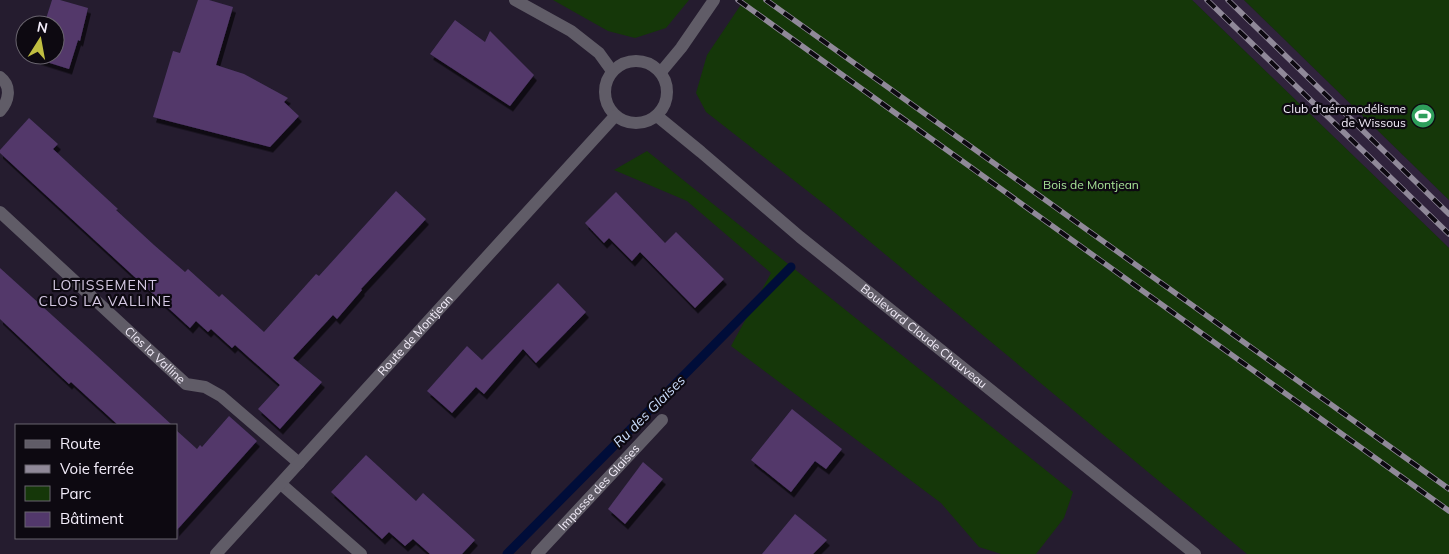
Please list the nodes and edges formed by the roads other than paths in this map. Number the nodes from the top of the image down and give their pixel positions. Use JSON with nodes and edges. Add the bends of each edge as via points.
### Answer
{"nodes":[{"id":1,"x":515,"y":0,"type":"edge"},
{"id":2,"x":714,"y":0,"type":"edge"},
{"id":3,"x":612,"y":70,"type":"junction"},
{"id":4,"x":661,"y":72,"type":"junction"},
{"id":5,"x":0,"y":77,"type":"edge"},
{"id":6,"x":0,"y":111,"type":"edge"},
{"id":7,"x":615,"y":116,"type":"junction"},
{"id":8,"x":657,"y":116,"type":"junction"},
{"id":9,"x":0,"y":212,"type":"edge"},
{"id":10,"x":662,"y":420,"type":"dead end"},
{"id":11,"x":299,"y":463,"type":"junction"},
{"id":12,"x":281,"y":484,"type":"junction"},
{"id":13,"x":216,"y":554,"type":"edge"},
{"id":14,"x":361,"y":554,"type":"edge"},
{"id":15,"x":537,"y":554,"type":"edge"},
{"id":16,"x":1195,"y":554,"type":"edge"}],
"edges":[{"from":1,"to":3,"type":"street","via":[[571,31],[599,53]]},
{"from":2,"to":4,"type":"street"},
{"from":3,"to":4,"type":"street","via":[[621,64],[642,61]]},
{"from":3,"to":7,"type":"street","via":[[604,94],[607,106]]},
{"from":4,"to":8,"type":"street","via":[[668,95]]},
{"from":5,"to":6,"type":"street","via":[[7,85],[8,94]]},
{"from":7,"to":8,"type":"street","via":[[636,124]]},
{"from":7,"to":11,"type":"street","name":"Route de Montjean"},
{"from":8,"to":16,"type":"street","name":"Boulevard Claude Chauveau","via":[[800,237]]},
{"from":9,"to":11,"type":"street","name":"Clos la Valline","via":[[186,384],[205,387],[221,396]]},
{"from":10,"to":15,"type":"street","name":"Impasse des Glaises"},
{"from":11,"to":12,"type":"street","name":"Route de Montjean"},
{"from":12,"to":13,"type":"street","name":"Route de Montjean"},
{"from":12,"to":14,"type":"street"}]}
